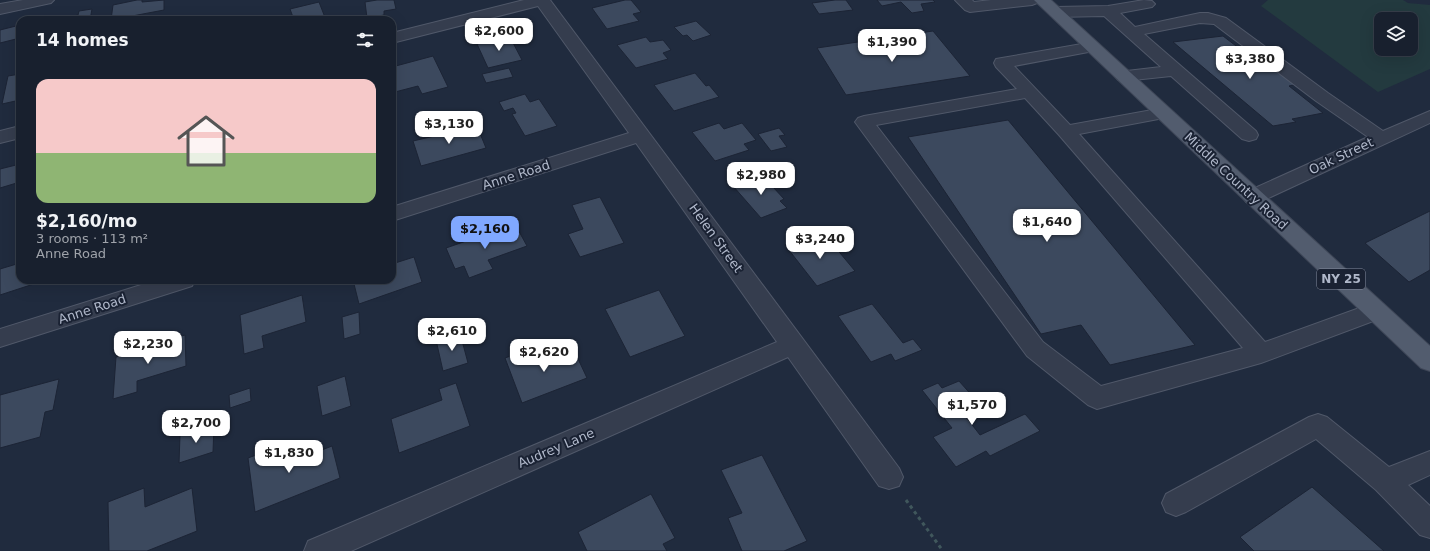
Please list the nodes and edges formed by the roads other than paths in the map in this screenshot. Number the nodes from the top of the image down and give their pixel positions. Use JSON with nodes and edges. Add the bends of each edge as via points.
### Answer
{"nodes":[{"id":1,"x":46,"y":0,"type":"edge"},
{"id":2,"x":542,"y":0,"type":"edge"},
{"id":3,"x":963,"y":0,"type":"edge"},
{"id":4,"x":1032,"y":0,"type":"edge"},
{"id":5,"x":1042,"y":0,"type":"edge"},
{"id":6,"x":1147,"y":4,"type":"dead end"},
{"id":7,"x":0,"y":9,"type":"edge"},
{"id":8,"x":1108,"y":11,"type":"junction"},
{"id":9,"x":1056,"y":12,"type":"junction"},
{"id":10,"x":1133,"y":32,"type":"junction"},
{"id":11,"x":396,"y":37,"type":"edge"},
{"id":12,"x":1093,"y":47,"type":"junction"},
{"id":13,"x":1175,"y":70,"type":"junction"},
{"id":14,"x":1124,"y":76,"type":"junction"},
{"id":15,"x":1028,"y":92,"type":"junction"},
{"id":16,"x":1163,"y":113,"type":"junction"},
{"id":17,"x":1430,"y":116,"type":"edge"},
{"id":18,"x":1066,"y":131,"type":"junction"},
{"id":19,"x":16,"y":133,"type":"edge"},
{"id":20,"x":641,"y":135,"type":"junction"},
{"id":21,"x":1249,"y":135,"type":"dead end"},
{"id":22,"x":0,"y":137,"type":"edge"},
{"id":23,"x":1381,"y":138,"type":"junction"},
{"id":24,"x":1253,"y":197,"type":"junction"},
{"id":25,"x":396,"y":213,"type":"edge"},
{"id":26,"x":171,"y":284,"type":"edge"},
{"id":27,"x":1376,"y":311,"type":"junction"},
{"id":28,"x":0,"y":338,"type":"edge"},
{"id":29,"x":793,"y":345,"type":"junction"},
{"id":30,"x":1262,"y":353,"type":"junction"},
{"id":31,"x":1430,"y":361,"type":"edge"},
{"id":32,"x":1430,"y":463,"type":"edge"},
{"id":33,"x":889,"y":477,"type":"road end"},
{"id":34,"x":1386,"y":482,"type":"junction"},
{"id":35,"x":1176,"y":503,"type":"dead end"},
{"id":36,"x":1430,"y":525,"type":"edge"},
{"id":37,"x":318,"y":551,"type":"edge"}],
"edges":[{"from":1,"to":7,"type":"street"},
{"from":2,"to":11,"type":"street"},
{"from":2,"to":20,"type":"street","name":"Helen Street"},
{"from":3,"to":4,"type":"street","via":[[970,7]]},
{"from":5,"to":9,"type":"main road","name":"Middle Country Road","number":"NY 25"},
{"from":6,"to":8,"type":"street"},
{"from":8,"to":9,"type":"street"},
{"from":8,"to":10,"type":"street"},
{"from":9,"to":12,"type":"main road","name":"Middle Country Road","number":"NY 25"},
{"from":10,"to":13,"type":"street"},
{"from":10,"to":23,"type":"street","via":[[1200,18],[1220,21]]},
{"from":12,"to":14,"type":"main road","name":"Middle Country Road","number":"NY 25"},
{"from":12,"to":15,"type":"street","via":[[1002,63]]},
{"from":13,"to":14,"type":"street"},
{"from":13,"to":21,"type":"street"},
{"from":14,"to":16,"type":"main road","name":"Middle Country Road","number":"NY 25"},
{"from":15,"to":18,"type":"street"},
{"from":15,"to":30,"type":"street","via":[[864,122],[1035,349],[1097,398]]},
{"from":16,"to":18,"type":"street"},
{"from":16,"to":24,"type":"main road","name":"Middle Country Road","number":"NY 25"},
{"from":17,"to":23,"type":"street","name":"Oak Street"},
{"from":18,"to":30,"type":"street"},
{"from":19,"to":22,"type":"street"},
{"from":20,"to":25,"type":"street","name":"Anne Road"},
{"from":20,"to":29,"type":"street","name":"Helen Street"},
{"from":23,"to":24,"type":"street","name":"Oak Street"},
{"from":24,"to":27,"type":"main road","name":"Middle Country Road","number":"NY 25"},
{"from":26,"to":28,"type":"street","name":"Anne Road"},
{"from":27,"to":30,"type":"street"},
{"from":27,"to":31,"type":"main road","name":"Middle Country Road","number":"NY 25"},
{"from":29,"to":33,"type":"street","name":"Helen Street"},
{"from":29,"to":37,"type":"street","name":"Audrey Lane"},
{"from":32,"to":34,"type":"street"},
{"from":34,"to":35,"type":"street","via":[[1318,425]]},
{"from":34,"to":36,"type":"street"}]}
